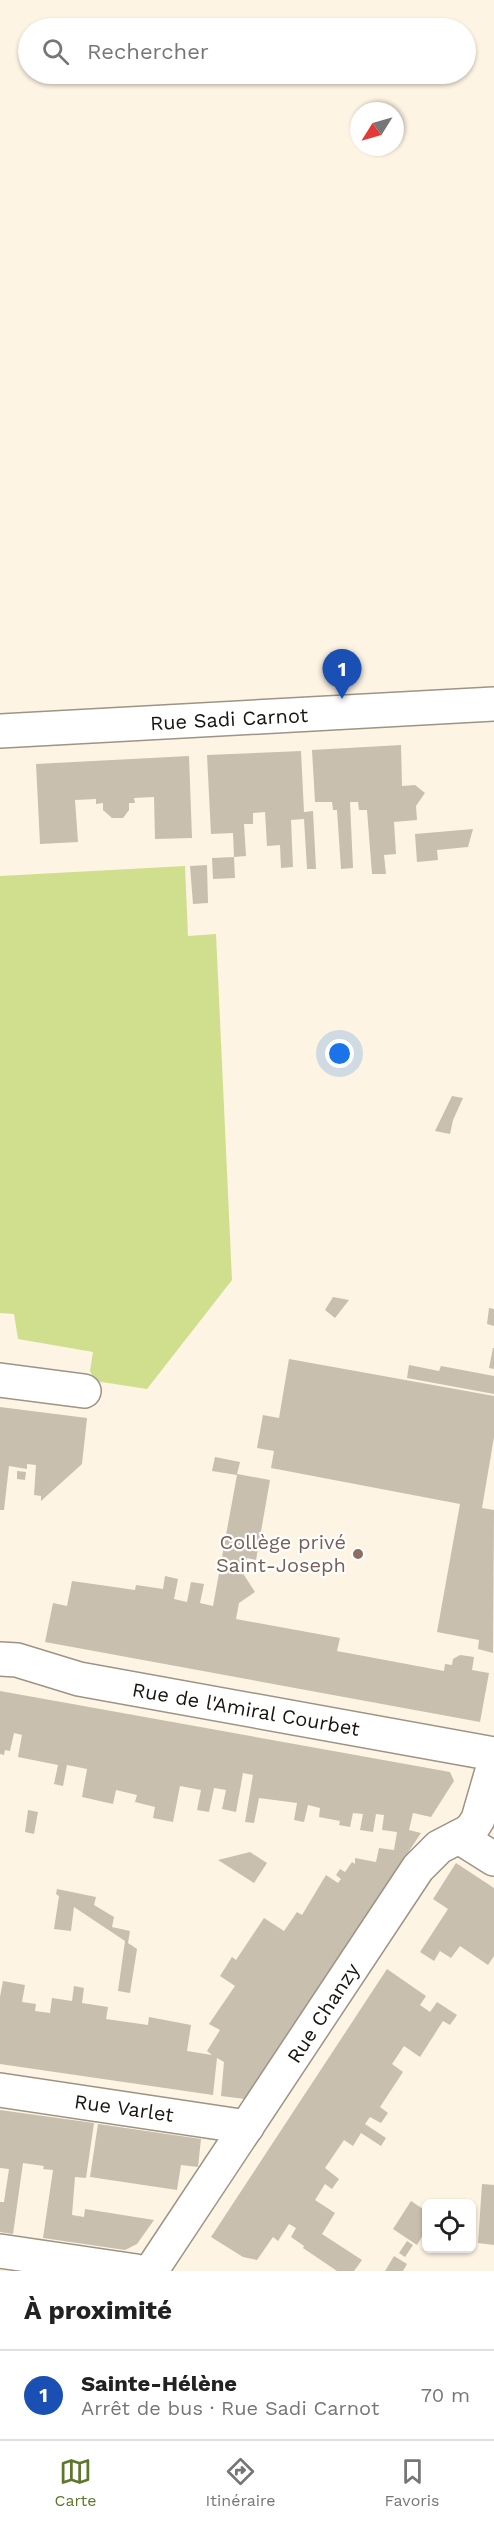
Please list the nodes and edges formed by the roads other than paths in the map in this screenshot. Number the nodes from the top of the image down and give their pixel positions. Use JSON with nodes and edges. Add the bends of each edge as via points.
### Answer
{"nodes":[{"id":1,"x":494,"y":705,"type":"edge"},
{"id":2,"x":0,"y":731,"type":"edge"},
{"id":3,"x":0,"y":1380,"type":"edge"},
{"id":4,"x":84,"y":1391,"type":"dead end"},
{"id":5,"x":0,"y":1659,"type":"edge"},
{"id":6,"x":494,"y":1754,"type":"edge"},
{"id":7,"x":494,"y":1764,"type":"edge"},
{"id":8,"x":459,"y":1837,"type":"junction"},
{"id":9,"x":494,"y":1859,"type":"edge"},
{"id":10,"x":0,"y":2090,"type":"edge"},
{"id":11,"x":247,"y":2127,"type":"junction"},
{"id":12,"x":0,"y":2251,"type":"edge"},
{"id":13,"x":135,"y":2271,"type":"edge"},
{"id":14,"x":151,"y":2271,"type":"edge"}],
"edges":[{"from":1,"to":2,"type":"street","name":"Rue Sadi Carnot"},
{"from":3,"to":4,"type":"street"},
{"from":5,"to":6,"type":"street","name":"Rue de l'Amiral Courbet","via":[[17,1660],[79,1678]]},
{"from":7,"to":8,"type":"street","name":"Rue Chanzy","via":[[478,1819]]},
{"from":8,"to":9,"type":"street"},
{"from":8,"to":11,"type":"street","name":"Rue Chanzy","via":[[439,1847],[418,1869]]},
{"from":10,"to":11,"type":"street","name":"Rue Varlet"},
{"from":11,"to":14,"type":"street","name":"Rue Chanzy"},
{"from":12,"to":13,"type":"street"}]}
